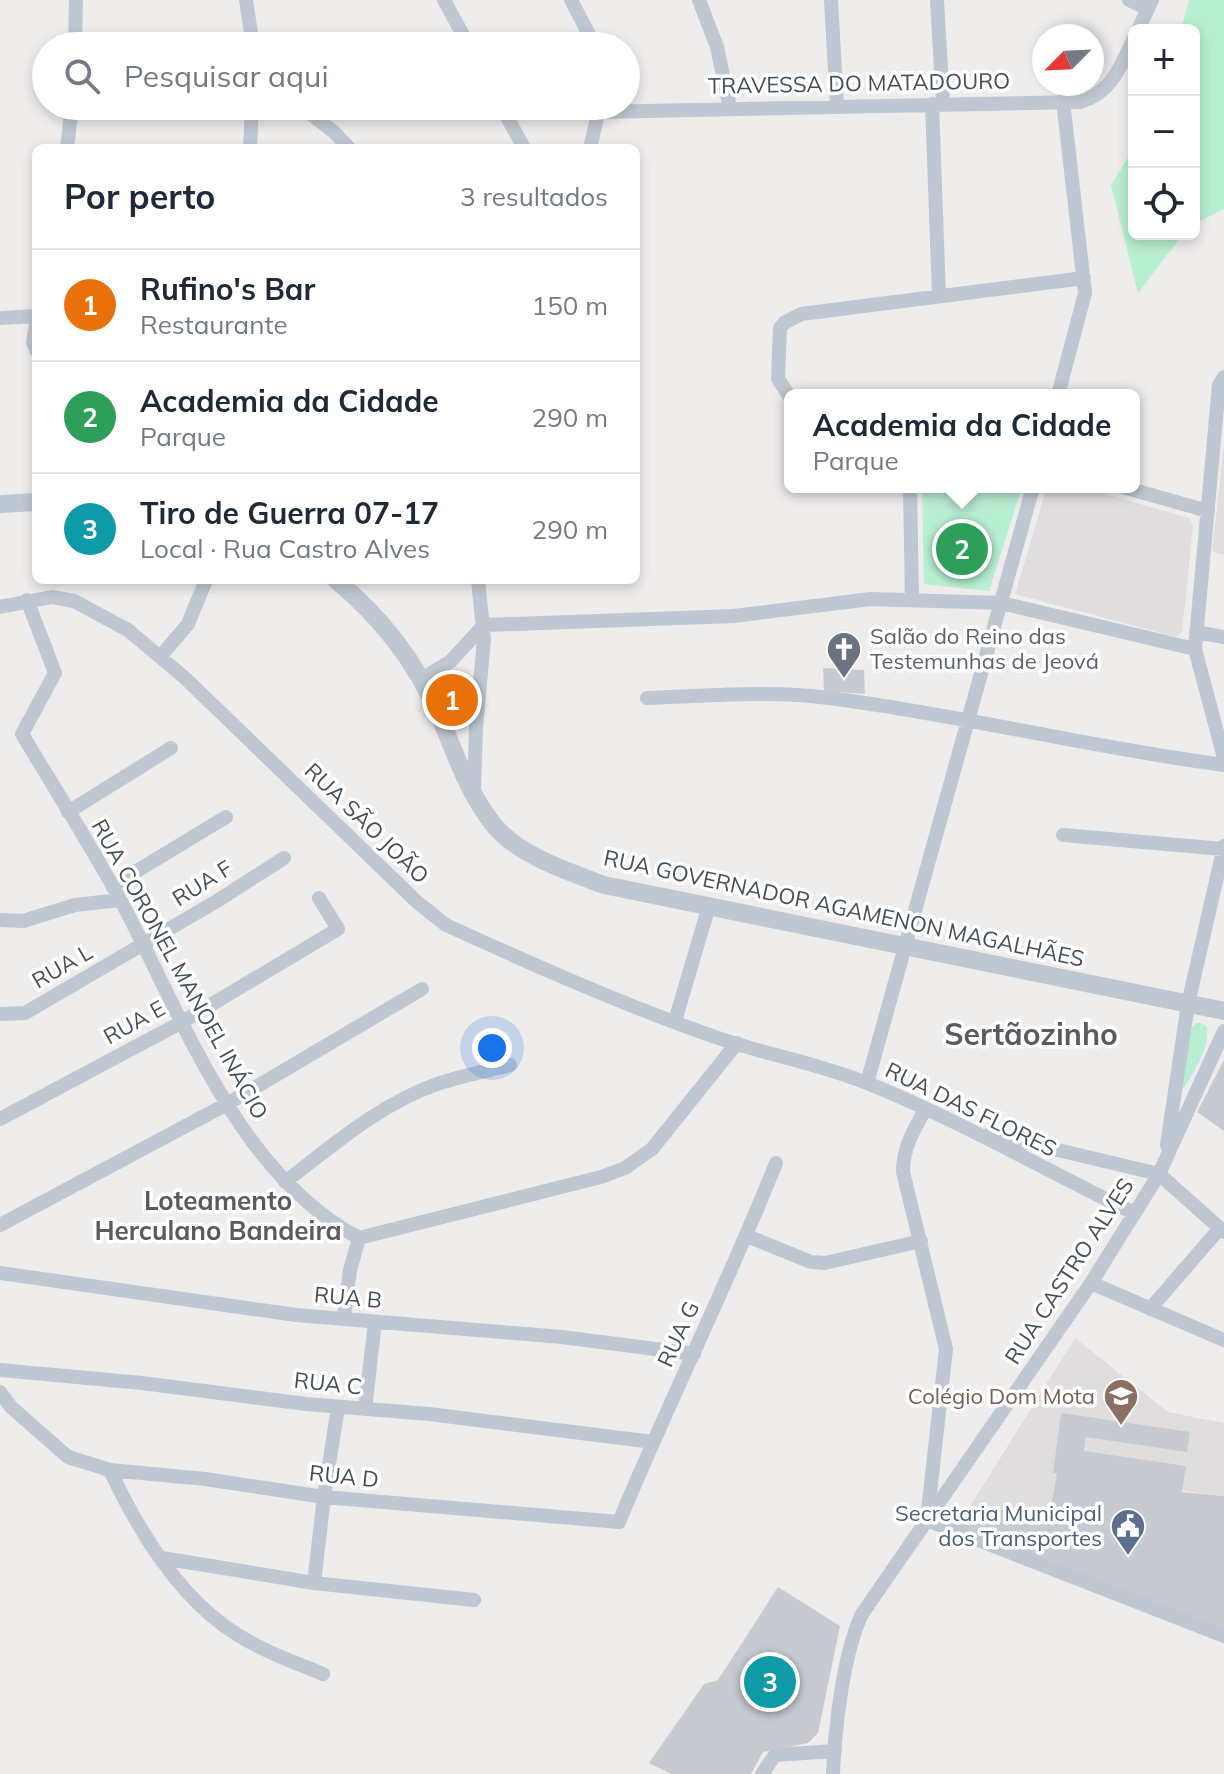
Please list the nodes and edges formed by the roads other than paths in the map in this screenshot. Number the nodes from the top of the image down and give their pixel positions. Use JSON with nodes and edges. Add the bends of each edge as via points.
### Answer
{"nodes":[{"id":1,"x":76,"y":0,"type":"edge"},
{"id":2,"x":246,"y":0,"type":"edge"},
{"id":3,"x":444,"y":0,"type":"edge"},
{"id":4,"x":571,"y":0,"type":"edge"},
{"id":5,"x":699,"y":0,"type":"edge"},
{"id":6,"x":831,"y":0,"type":"edge"},
{"id":7,"x":937,"y":0,"type":"edge"},
{"id":8,"x":1129,"y":0,"type":"edge"},
{"id":9,"x":1150,"y":4,"type":"edge"},
{"id":10,"x":1141,"y":24,"type":"edge"},
{"id":11,"x":75,"y":32,"type":"edge"},
{"id":12,"x":251,"y":32,"type":"edge"},
{"id":13,"x":461,"y":32,"type":"edge"},
{"id":14,"x":588,"y":32,"type":"edge"},
{"id":15,"x":1128,"y":51,"type":"edge"},
{"id":16,"x":1063,"y":101,"type":"junction"},
{"id":17,"x":938,"y":104,"type":"junction"},
{"id":18,"x":837,"y":106,"type":"junction"},
{"id":19,"x":730,"y":108,"type":"junction"},
{"id":20,"x":640,"y":109,"type":"edge"},
{"id":21,"x":70,"y":120,"type":"edge"},
{"id":22,"x":251,"y":120,"type":"edge"},
{"id":23,"x":316,"y":120,"type":"edge"},
{"id":24,"x":509,"y":120,"type":"edge"},
{"id":25,"x":596,"y":120,"type":"edge"},
{"id":26,"x":67,"y":144,"type":"edge"},
{"id":27,"x":250,"y":144,"type":"edge"},
{"id":28,"x":344,"y":144,"type":"edge"},
{"id":29,"x":522,"y":144,"type":"edge"},
{"id":30,"x":591,"y":144,"type":"edge"},
{"id":31,"x":1084,"y":278,"type":"junction"},
{"id":32,"x":939,"y":296,"type":"junction"},
{"id":33,"x":32,"y":316,"type":"edge"},
{"id":34,"x":0,"y":318,"type":"edge"},
{"id":35,"x":1224,"y":377,"type":"edge"},
{"id":36,"x":785,"y":389,"type":"edge"},
{"id":37,"x":1060,"y":389,"type":"edge"},
{"id":38,"x":1140,"y":492,"type":"edge"},
{"id":39,"x":910,"y":493,"type":"edge"},
{"id":40,"x":1031,"y":493,"type":"edge"},
{"id":41,"x":32,"y":502,"type":"edge"},
{"id":42,"x":0,"y":504,"type":"edge"},
{"id":43,"x":1208,"y":511,"type":"junction"},
{"id":44,"x":204,"y":584,"type":"edge"},
{"id":45,"x":340,"y":584,"type":"edge"},
{"id":46,"x":479,"y":584,"type":"edge"},
{"id":47,"x":27,"y":600,"type":"junction"},
{"id":48,"x":912,"y":600,"type":"junction"},
{"id":49,"x":1001,"y":603,"type":"junction"},
{"id":50,"x":0,"y":607,"type":"edge"},
{"id":51,"x":484,"y":625,"type":"junction"},
{"id":52,"x":1196,"y":632,"type":"junction"},
{"id":53,"x":1224,"y":637,"type":"edge"},
{"id":54,"x":1195,"y":649,"type":"junction"},
{"id":55,"x":160,"y":657,"type":"junction"},
{"id":56,"x":422,"y":679,"type":"junction"},
{"id":57,"x":647,"y":698,"type":"dead end"},
{"id":58,"x":969,"y":722,"type":"junction"},
{"id":59,"x":171,"y":748,"type":"dead end"},
{"id":60,"x":1224,"y":758,"type":"edge"},
{"id":61,"x":1224,"y":765,"type":"edge"},
{"id":62,"x":474,"y":793,"type":"junction"},
{"id":63,"x":68,"y":812,"type":"junction"},
{"id":64,"x":226,"y":817,"type":"dead end"},
{"id":65,"x":1063,"y":835,"type":"dead end"},
{"id":66,"x":1224,"y":848,"type":"edge"},
{"id":67,"x":284,"y":858,"type":"dead end"},
{"id":68,"x":112,"y":886,"type":"junction"},
{"id":69,"x":319,"y":898,"type":"dead end"},
{"id":70,"x":120,"y":900,"type":"junction"},
{"id":71,"x":709,"y":906,"type":"junction"},
{"id":72,"x":0,"y":920,"type":"edge"},
{"id":73,"x":143,"y":945,"type":"junction"},
{"id":74,"x":904,"y":946,"type":"junction"},
{"id":75,"x":422,"y":989,"type":"dead end"},
{"id":76,"x":1188,"y":1004,"type":"junction"},
{"id":77,"x":1224,"y":1011,"type":"edge"},
{"id":78,"x":0,"y":1014,"type":"edge"},
{"id":79,"x":675,"y":1021,"type":"junction"},
{"id":80,"x":182,"y":1022,"type":"junction"},
{"id":81,"x":1224,"y":1031,"type":"edge"},
{"id":82,"x":737,"y":1043,"type":"junction"},
{"id":83,"x":510,"y":1065,"type":"dead end"},
{"id":84,"x":867,"y":1083,"type":"junction"},
{"id":85,"x":227,"y":1104,"type":"junction"},
{"id":86,"x":925,"y":1110,"type":"junction"},
{"id":87,"x":0,"y":1119,"type":"edge"},
{"id":88,"x":974,"y":1130,"type":"junction"},
{"id":89,"x":776,"y":1163,"type":"dead end"},
{"id":90,"x":1162,"y":1167,"type":"junction"},
{"id":91,"x":285,"y":1182,"type":"junction"},
{"id":92,"x":1134,"y":1213,"type":"junction"},
{"id":93,"x":0,"y":1225,"type":"edge"},
{"id":94,"x":1220,"y":1229,"type":"edge"},
{"id":95,"x":747,"y":1236,"type":"junction"},
{"id":96,"x":359,"y":1238,"type":"junction"},
{"id":97,"x":921,"y":1241,"type":"junction"},
{"id":98,"x":0,"y":1273,"type":"edge"},
{"id":99,"x":1091,"y":1283,"type":"junction"},
{"id":100,"x":1150,"y":1309,"type":"junction"},
{"id":101,"x":344,"y":1317,"type":"junction"},
{"id":102,"x":375,"y":1322,"type":"junction"},
{"id":103,"x":1224,"y":1340,"type":"edge"},
{"id":104,"x":694,"y":1354,"type":"junction"},
{"id":105,"x":0,"y":1370,"type":"edge"},
{"id":106,"x":0,"y":1392,"type":"edge"},
{"id":107,"x":338,"y":1407,"type":"junction"},
{"id":108,"x":365,"y":1409,"type":"junction"},
{"id":109,"x":653,"y":1442,"type":"junction"},
{"id":110,"x":110,"y":1470,"type":"junction"},
{"id":111,"x":324,"y":1497,"type":"junction"},
{"id":112,"x":927,"y":1520,"type":"junction"},
{"id":113,"x":619,"y":1522,"type":"joint"},
{"id":114,"x":162,"y":1558,"type":"junction"},
{"id":115,"x":314,"y":1583,"type":"junction"},
{"id":116,"x":474,"y":1600,"type":"dead end"},
{"id":117,"x":1224,"y":1636,"type":"edge"},
{"id":118,"x":323,"y":1674,"type":"dead end"},
{"id":119,"x":835,"y":1751,"type":"junction"},
{"id":120,"x":762,"y":1774,"type":"edge"},
{"id":121,"x":833,"y":1774,"type":"edge"}],
"edges":[{"from":1,"to":11,"type":"street"},
{"from":2,"to":12,"type":"street"},
{"from":3,"to":13,"type":"street"},
{"from":4,"to":14,"type":"street"},
{"from":5,"to":19,"type":"street","via":[[717,47]]},
{"from":6,"to":18,"type":"street"},
{"from":7,"to":17,"type":"street"},
{"from":8,"to":9,"type":"street"},
{"from":9,"to":10,"type":"street"},
{"from":15,"to":16,"type":"street","name":"TRAVESSA DO MATADOURO","via":[[1105,89],[1080,102]]},
{"from":16,"to":17,"type":"street","name":"TRAVESSA DO MATADOURO"},
{"from":16,"to":31,"type":"street"},
{"from":17,"to":18,"type":"street","name":"TRAVESSA DO MATADOURO"},
{"from":17,"to":32,"type":"street"},
{"from":18,"to":19,"type":"street","name":"TRAVESSA DO MATADOURO"},
{"from":19,"to":20,"type":"street","name":"TRAVESSA DO MATADOURO"},
{"from":21,"to":26,"type":"street"},
{"from":22,"to":27,"type":"street"},
{"from":23,"to":28,"type":"street"},
{"from":24,"to":29,"type":"street"},
{"from":25,"to":30,"type":"street"},
{"from":31,"to":32,"type":"street"},
{"from":31,"to":37,"type":"street","via":[[1085,293]]},
{"from":32,"to":36,"type":"street","via":[[801,314],[784,323],[778,379]]},
{"from":33,"to":34,"type":"street"},
{"from":35,"to":43,"type":"street","via":[[1219,385]]},
{"from":38,"to":43,"type":"street"},
{"from":39,"to":48,"type":"street"},
{"from":40,"to":49,"type":"street"},
{"from":41,"to":42,"type":"street"},
{"from":43,"to":52,"type":"street"},
{"from":44,"to":55,"type":"street","via":[[188,624]]},
{"from":45,"to":56,"type":"street","name":"RUA GOVERNADOR AGAMENON MAGALHÃES","via":[[387,630]]},
{"from":46,"to":51,"type":"street"},
{"from":47,"to":50,"type":"street","name":"RUA SÃO JOÃO"},
{"from":47,"to":55,"type":"street","name":"RUA SÃO JOÃO","via":[[74,601],[128,630]]},
{"from":47,"to":63,"type":"street","name":"RUA CORONEL MANOEL INÁCIO","via":[[55,673],[22,734]]},
{"from":48,"to":49,"type":"street"},
{"from":48,"to":51,"type":"street","via":[[871,599],[734,616]]},
{"from":49,"to":54,"type":"street"},
{"from":49,"to":58,"type":"street"},
{"from":51,"to":56,"type":"street","via":[[451,661]]},
{"from":51,"to":62,"type":"street"},
{"from":52,"to":53,"type":"street"},
{"from":52,"to":54,"type":"street"},
{"from":54,"to":60,"type":"street"},
{"from":55,"to":79,"type":"street","name":"RUA SÃO JOÃO","via":[[446,925]]},
{"from":56,"to":62,"type":"street","name":"RUA GOVERNADOR AGAMENON MAGALHÃES"},
{"from":57,"to":58,"type":"street","via":[[828,698]]},
{"from":58,"to":61,"type":"street"},
{"from":58,"to":74,"type":"street"},
{"from":59,"to":63,"type":"street"},
{"from":62,"to":71,"type":"street","name":"RUA GOVERNADOR AGAMENON MAGALHÃES","via":[[493,824],[516,845],[564,869],[604,885]]},
{"from":63,"to":68,"type":"street","name":"RUA CORONEL MANOEL INÁCIO"},
{"from":64,"to":68,"type":"street"},
{"from":65,"to":66,"type":"street"},
{"from":66,"to":76,"type":"street"},
{"from":67,"to":73,"type":"street","name":"RUA F"},
{"from":68,"to":70,"type":"street","name":"RUA CORONEL MANOEL INÁCIO"},
{"from":69,"to":80,"type":"street","name":"RUA E","via":[[338,929]]},
{"from":70,"to":72,"type":"street","via":[[75,905],[23,921]]},
{"from":70,"to":73,"type":"street","name":"RUA CORONEL MANOEL INÁCIO"},
{"from":71,"to":74,"type":"street","name":"RUA GOVERNADOR AGAMENON MAGALHÃES"},
{"from":71,"to":79,"type":"street"},
{"from":73,"to":78,"type":"street","name":"RUA L","via":[[25,1013]]},
{"from":73,"to":80,"type":"street","name":"RUA CORONEL MANOEL INÁCIO"},
{"from":74,"to":76,"type":"street","name":"RUA GOVERNADOR AGAMENON MAGALHÃES"},
{"from":74,"to":84,"type":"street"},
{"from":75,"to":85,"type":"street"},
{"from":76,"to":77,"type":"street","name":"RUA GOVERNADOR AGAMENON MAGALHÃES"},
{"from":76,"to":90,"type":"street"},
{"from":79,"to":82,"type":"street","name":"RUA SÃO JOÃO"},
{"from":80,"to":85,"type":"street","name":"RUA CORONEL MANOEL INÁCIO"},
{"from":80,"to":87,"type":"street","name":"RUA E"},
{"from":81,"to":90,"type":"street","name":"RUA CASTRO ALVES"},
{"from":82,"to":84,"type":"street","name":"RUA DAS FLORES"},
{"from":82,"to":96,"type":"street","via":[[652,1149],[625,1168]]},
{"from":83,"to":91,"type":"street","via":[[409,1096],[355,1128]]},
{"from":84,"to":86,"type":"street","name":"RUA DAS FLORES"},
{"from":85,"to":91,"type":"street","name":"RUA CORONEL MANOEL INÁCIO"},
{"from":85,"to":93,"type":"street"},
{"from":86,"to":88,"type":"street","name":"RUA DAS FLORES"},
{"from":86,"to":97,"type":"street","via":[[903,1156]]},
{"from":88,"to":90,"type":"street"},
{"from":88,"to":92,"type":"street","name":"RUA DAS FLORES"},
{"from":89,"to":95,"type":"street","name":"RUA G"},
{"from":90,"to":92,"type":"street","name":"RUA CASTRO ALVES"},
{"from":90,"to":94,"type":"street"},
{"from":91,"to":96,"type":"street","name":"RUA CORONEL MANOEL INÁCIO","via":[[334,1225]]},
{"from":92,"to":99,"type":"street","name":"RUA CASTRO ALVES"},
{"from":94,"to":100,"type":"street"},
{"from":95,"to":97,"type":"street","via":[[825,1263]]},
{"from":95,"to":104,"type":"street","name":"RUA G"},
{"from":96,"to":101,"type":"street"},
{"from":97,"to":112,"type":"street","via":[[946,1349]]},
{"from":98,"to":101,"type":"street","name":"RUA B"},
{"from":99,"to":100,"type":"street"},
{"from":99,"to":112,"type":"street","name":"RUA CASTRO ALVES"},
{"from":100,"to":103,"type":"street"},
{"from":101,"to":102,"type":"street","name":"RUA B"},
{"from":102,"to":104,"type":"street","name":"RUA B"},
{"from":102,"to":108,"type":"street"},
{"from":104,"to":109,"type":"street","name":"RUA G"},
{"from":105,"to":107,"type":"street","name":"RUA C"},
{"from":106,"to":110,"type":"street","name":"RUA D","via":[[68,1457]]},
{"from":107,"to":108,"type":"street","name":"RUA C"},
{"from":107,"to":111,"type":"street"},
{"from":108,"to":109,"type":"street","name":"RUA C"},
{"from":109,"to":113,"type":"street","name":"RUA G"},
{"from":110,"to":111,"type":"street","name":"RUA D"},
{"from":110,"to":114,"type":"street","via":[[128,1509]]},
{"from":111,"to":113,"type":"street","name":"RUA D"},
{"from":111,"to":115,"type":"street"},
{"from":112,"to":117,"type":"street"},
{"from":112,"to":119,"type":"street","name":"RUA CASTRO ALVES","via":[[853,1632]]},
{"from":114,"to":115,"type":"street"},
{"from":114,"to":118,"type":"street","via":[[209,1613],[235,1633]]},
{"from":115,"to":116,"type":"street"},
{"from":119,"to":120,"type":"street","via":[[775,1755]]},
{"from":119,"to":121,"type":"street","name":"RUA CASTRO ALVES"}]}
